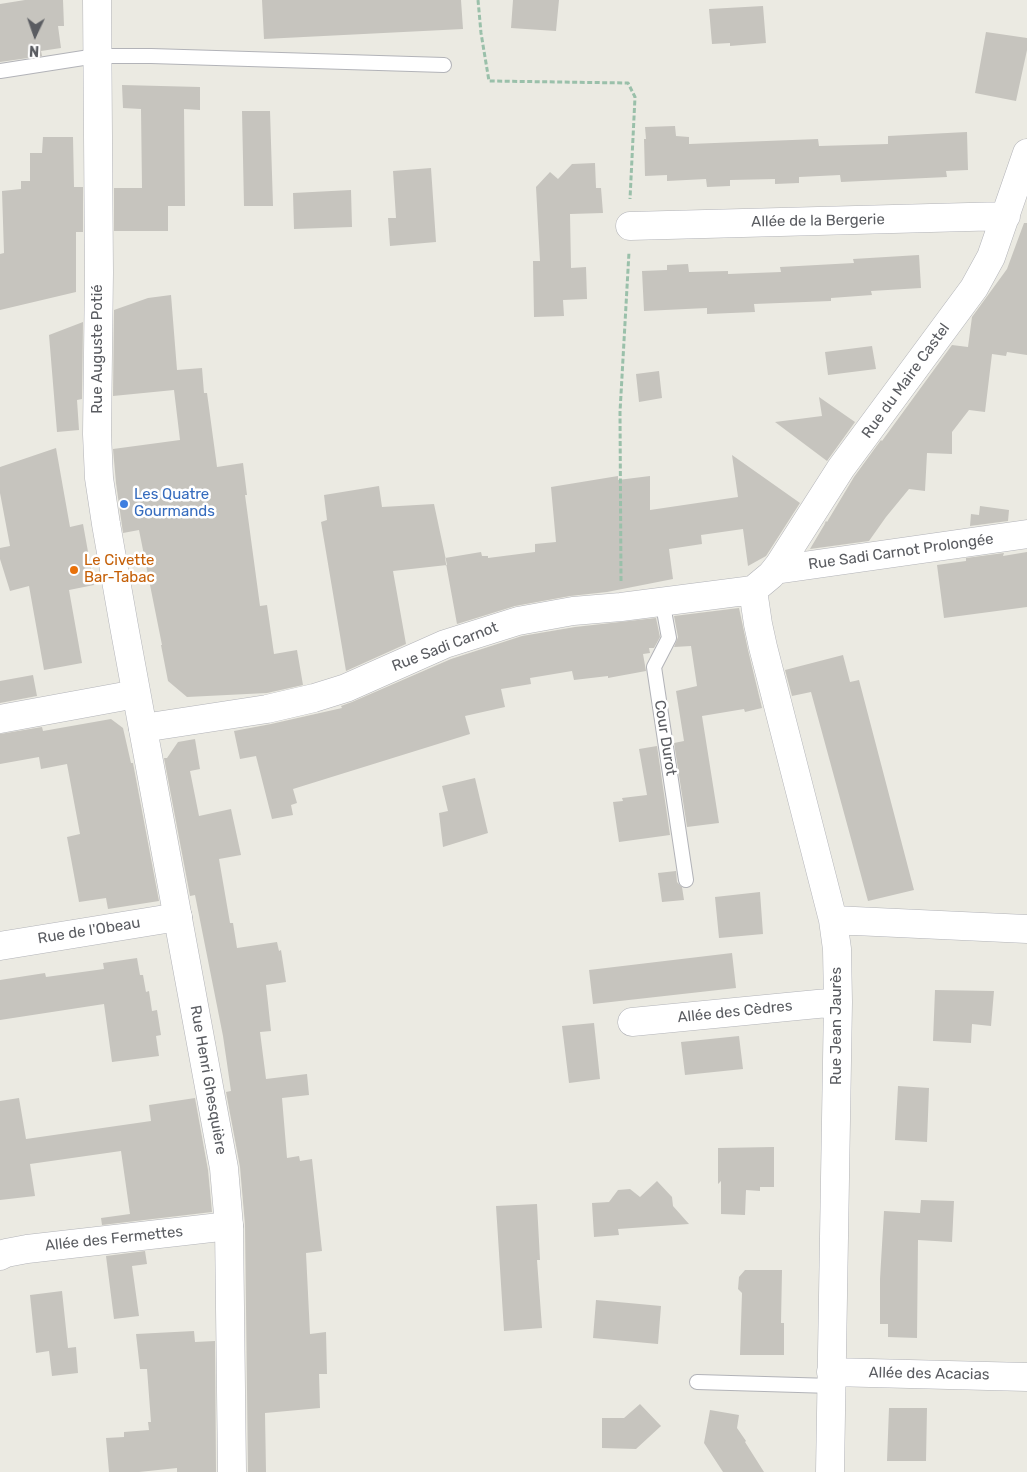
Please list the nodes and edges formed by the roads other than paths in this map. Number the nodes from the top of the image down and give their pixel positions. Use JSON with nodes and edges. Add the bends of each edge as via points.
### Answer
{"nodes":[{"id":1,"x":96,"y":0,"type":"edge"},
{"id":2,"x":96,"y":56,"type":"junction"},
{"id":3,"x":444,"y":65,"type":"dead end"},
{"id":4,"x":0,"y":71,"type":"edge"},
{"id":5,"x":1027,"y":153,"type":"edge"},
{"id":6,"x":1006,"y":216,"type":"junction"},
{"id":7,"x":630,"y":226,"type":"road end"},
{"id":8,"x":1027,"y":534,"type":"edge"},
{"id":9,"x":775,"y":570,"type":"junction"},
{"id":10,"x":753,"y":590,"type":"junction"},
{"id":11,"x":662,"y":600,"type":"junction"},
{"id":12,"x":136,"y":694,"type":"junction"},
{"id":13,"x":0,"y":719,"type":"edge"},
{"id":14,"x":143,"y":728,"type":"junction"},
{"id":15,"x":686,"y":880,"type":"dead end"},
{"id":16,"x":178,"y":917,"type":"junction"},
{"id":17,"x":833,"y":920,"type":"junction"},
{"id":18,"x":1027,"y":929,"type":"edge"},
{"id":19,"x":0,"y":946,"type":"edge"},
{"id":20,"x":838,"y":1002,"type":"junction"},
{"id":21,"x":632,"y":1022,"type":"dead end"},
{"id":22,"x":229,"y":1226,"type":"junction"},
{"id":23,"x":0,"y":1256,"type":"edge"},
{"id":24,"x":1027,"y":1377,"type":"edge"},
{"id":25,"x":832,"y":1379,"type":"junction"},
{"id":26,"x":697,"y":1382,"type":"dead end"},
{"id":27,"x":232,"y":1472,"type":"edge"},
{"id":28,"x":830,"y":1472,"type":"edge"}],
"edges":[{"from":1,"to":2,"type":"street","name":"Rue Auguste Potié"},
{"from":2,"to":3,"type":"lane"},
{"from":2,"to":4,"type":"lane"},
{"from":2,"to":12,"type":"street","name":"Rue Auguste Potié","via":[[98,456],[105,518]]},
{"from":5,"to":6,"type":"street","name":"Rue du Maire Castel"},
{"from":6,"to":7,"type":"street","name":"Allée de la Bergerie"},
{"from":6,"to":9,"type":"street","name":"Rue du Maire Castel","via":[[991,257],[974,288],[841,468]]},
{"from":8,"to":9,"type":"street","name":"Rue Sadi Carnot Prolongée"},
{"from":9,"to":10,"type":"street","name":"Rue du Maire Castel"},
{"from":10,"to":11,"type":"street","name":"Rue Sadi Carnot"},
{"from":10,"to":17,"type":"street","name":"Rue Jean Jaurès","via":[[762,647]]},
{"from":11,"to":14,"type":"street","name":"Rue Sadi Carnot","via":[[518,621],[445,644],[346,688],[314,698],[267,709]]},
{"from":11,"to":15,"type":"lane","name":"Cour Durot","via":[[669,638],[654,667]]},
{"from":12,"to":13,"type":"street"},
{"from":12,"to":14,"type":"street","name":"Rue Henri Ghesquière"},
{"from":14,"to":16,"type":"street","name":"Rue Henri Ghesquière"},
{"from":16,"to":19,"type":"street","name":"Rue de l'Obeau"},
{"from":16,"to":22,"type":"street","name":"Rue Henri Ghesquière","via":[[223,1160]]},
{"from":17,"to":18,"type":"street"},
{"from":17,"to":20,"type":"street","name":"Rue Jean Jaurès"},
{"from":20,"to":21,"type":"street","name":"Allée des Cèdres"},
{"from":20,"to":25,"type":"street","name":"Rue Jean Jaurès"},
{"from":22,"to":23,"type":"street","name":"Allée des Fermettes","via":[[27,1249]]},
{"from":22,"to":27,"type":"street","name":"Rue Henri Ghesquière"},
{"from":24,"to":25,"type":"street","name":"Allée des Acacias"},
{"from":25,"to":26,"type":"lane"},
{"from":25,"to":28,"type":"street","name":"Rue Jean Jaurès"}]}
